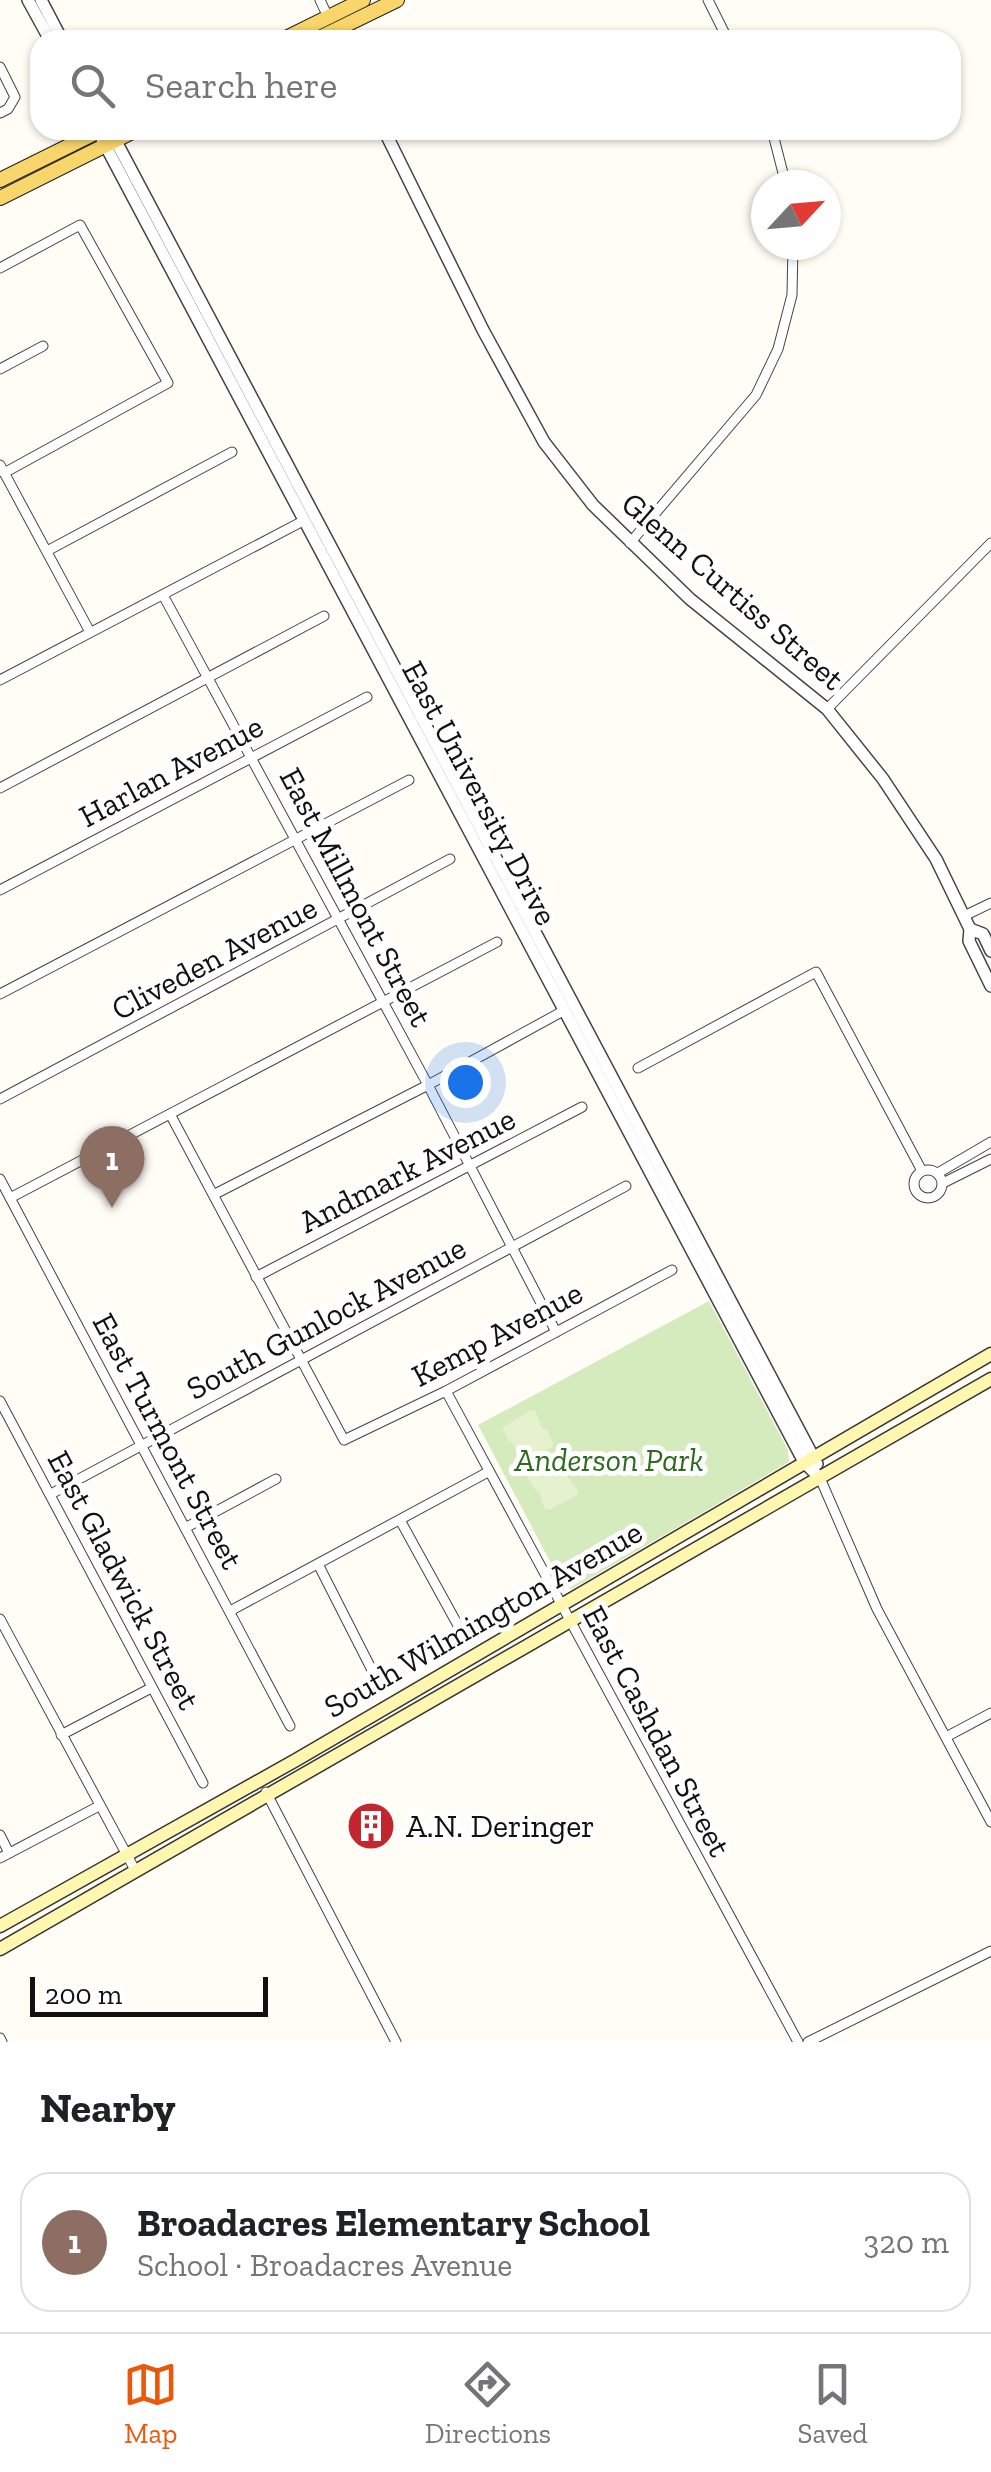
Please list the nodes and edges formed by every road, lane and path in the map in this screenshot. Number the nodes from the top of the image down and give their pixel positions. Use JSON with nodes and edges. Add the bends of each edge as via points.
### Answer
{"nodes":[{"id":1,"x":28,"y":0,"type":"edge"},
{"id":2,"x":41,"y":0,"type":"edge"},
{"id":3,"x":320,"y":0,"type":"edge"},
{"id":4,"x":363,"y":0,"type":"edge"},
{"id":5,"x":397,"y":0,"type":"edge"},
{"id":6,"x":708,"y":0,"type":"edge"},
{"id":7,"x":334,"y":29,"type":"edge"},
{"id":8,"x":44,"y":30,"type":"edge"},
{"id":9,"x":57,"y":30,"type":"edge"},
{"id":10,"x":723,"y":30,"type":"edge"},
{"id":11,"x":0,"y":67,"type":"edge"},
{"id":12,"x":0,"y":113,"type":"edge"},
{"id":13,"x":91,"y":140,"type":"edge"},
{"id":14,"x":95,"y":140,"type":"edge"},
{"id":15,"x":108,"y":140,"type":"edge"},
{"id":16,"x":389,"y":140,"type":"edge"},
{"id":17,"x":775,"y":140,"type":"edge"},
{"id":18,"x":782,"y":170,"type":"edge"},
{"id":19,"x":0,"y":180,"type":"edge"},
{"id":20,"x":0,"y":198,"type":"edge"},
{"id":21,"x":793,"y":260,"type":"edge"},
{"id":22,"x":0,"y":268,"type":"edge"},
{"id":23,"x":44,"y":346,"type":"dead end"},
{"id":24,"x":0,"y":369,"type":"edge"},
{"id":25,"x":232,"y":452,"type":"dead end"},
{"id":26,"x":2,"y":469,"type":"edge"},
{"id":27,"x":309,"y":518,"type":"junction"},
{"id":28,"x":630,"y":542,"type":"junction"},
{"id":29,"x":991,"y":543,"type":"edge"},
{"id":30,"x":47,"y":551,"type":"junction"},
{"id":31,"x":163,"y":595,"type":"junction"},
{"id":32,"x":324,"y":616,"type":"dead end"},
{"id":33,"x":90,"y":632,"type":"junction"},
{"id":34,"x":208,"y":677,"type":"junction"},
{"id":35,"x":0,"y":680,"type":"edge"},
{"id":36,"x":367,"y":697,"type":"dead end"},
{"id":37,"x":827,"y":709,"type":"junction"},
{"id":38,"x":252,"y":756,"type":"junction"},
{"id":39,"x":410,"y":780,"type":"dead end"},
{"id":40,"x":0,"y":788,"type":"edge"},
{"id":41,"x":296,"y":839,"type":"junction"},
{"id":42,"x":450,"y":858,"type":"dead end"},
{"id":43,"x":0,"y":890,"type":"edge"},
{"id":44,"x":991,"y":903,"type":"edge"},
{"id":45,"x":964,"y":916,"type":"junction"},
{"id":46,"x":340,"y":920,"type":"junction"},
{"id":47,"x":970,"y":929,"type":"junction"},
{"id":48,"x":496,"y":942,"type":"dead end"},
{"id":49,"x":991,"y":951,"type":"edge"},
{"id":50,"x":991,"y":986,"type":"edge"},
{"id":51,"x":0,"y":994,"type":"edge"},
{"id":52,"x":383,"y":1001,"type":"junction"},
{"id":53,"x":570,"y":1008,"type":"junction"},
{"id":54,"x":638,"y":1068,"type":"dead end"},
{"id":55,"x":428,"y":1085,"type":"junction"},
{"id":56,"x":0,"y":1099,"type":"edge"},
{"id":57,"x":582,"y":1107,"type":"dead end"},
{"id":58,"x":170,"y":1114,"type":"junction"},
{"id":59,"x":991,"y":1142,"type":"edge"},
{"id":60,"x":991,"y":1159,"type":"edge"},
{"id":61,"x":469,"y":1165,"type":"junction"},
{"id":62,"x":922,"y":1171,"type":"junction"},
{"id":63,"x":940,"y":1178,"type":"junction"},
{"id":64,"x":0,"y":1179,"type":"edge"},
{"id":65,"x":626,"y":1186,"type":"dead end"},
{"id":66,"x":215,"y":1194,"type":"junction"},
{"id":67,"x":10,"y":1198,"type":"junction"},
{"id":68,"x":513,"y":1248,"type":"junction"},
{"id":69,"x":672,"y":1270,"type":"dead end"},
{"id":70,"x":256,"y":1277,"type":"junction"},
{"id":71,"x":556,"y":1332,"type":"junction"},
{"id":72,"x":991,"y":1354,"type":"edge"},
{"id":73,"x":301,"y":1358,"type":"junction"},
{"id":74,"x":991,"y":1379,"type":"edge"},
{"id":75,"x":446,"y":1391,"type":"junction"},
{"id":76,"x":0,"y":1401,"type":"edge"},
{"id":77,"x":141,"y":1444,"type":"junction"},
{"id":78,"x":810,"y":1459,"type":"junction"},
{"id":79,"x":488,"y":1472,"type":"junction"},
{"id":80,"x":820,"y":1478,"type":"junction"},
{"id":81,"x":276,"y":1479,"type":"dead end"},
{"id":82,"x":50,"y":1494,"type":"junction"},
{"id":83,"x":400,"y":1520,"type":"junction"},
{"id":84,"x":185,"y":1528,"type":"junction"},
{"id":85,"x":318,"y":1564,"type":"junction"},
{"id":86,"x":560,"y":1604,"type":"junction"},
{"id":87,"x":230,"y":1611,"type":"junction"},
{"id":88,"x":0,"y":1619,"type":"edge"},
{"id":89,"x":569,"y":1620,"type":"junction"},
{"id":90,"x":460,"y":1629,"type":"dead end"},
{"id":91,"x":376,"y":1678,"type":"dead end"},
{"id":92,"x":151,"y":1688,"type":"junction"},
{"id":93,"x":991,"y":1712,"type":"edge"},
{"id":94,"x":290,"y":1726,"type":"dead end"},
{"id":95,"x":61,"y":1734,"type":"junction"},
{"id":96,"x":946,"y":1737,"type":"junction"},
{"id":97,"x":261,"y":1780,"type":"junction"},
{"id":98,"x":203,"y":1783,"type":"dead end"},
{"id":99,"x":268,"y":1794,"type":"junction"},
{"id":100,"x":99,"y":1806,"type":"junction"},
{"id":101,"x":991,"y":1822,"type":"edge"},
{"id":102,"x":0,"y":1834,"type":"edge"},
{"id":103,"x":126,"y":1854,"type":"junction"},
{"id":104,"x":5,"y":1856,"type":"edge"},
{"id":105,"x":135,"y":1870,"type":"junction"},
{"id":106,"x":0,"y":1926,"type":"edge"},
{"id":107,"x":0,"y":1949,"type":"edge"},
{"id":108,"x":991,"y":1951,"type":"edge"},
{"id":109,"x":396,"y":2042,"type":"edge"},
{"id":110,"x":798,"y":2042,"type":"edge"},
{"id":111,"x":808,"y":2042,"type":"edge"}],
"edges":[{"from":1,"to":8,"type":"street"},
{"from":2,"to":9,"type":"street"},
{"from":3,"to":7,"type":"street"},
{"from":4,"to":7,"type":"main road"},
{"from":5,"to":7,"type":"main road"},
{"from":6,"to":10,"type":"street"},
{"from":11,"to":12,"type":"street","via":[[15,97]]},
{"from":13,"to":19,"type":"main road"},
{"from":14,"to":20,"type":"main road"},
{"from":15,"to":27,"type":"street","name":"East University Drive"},
{"from":16,"to":28,"type":"street","name":"Glenn Curtiss Street","via":[[544,442]]},
{"from":17,"to":18,"type":"street"},
{"from":21,"to":28,"type":"street","via":[[792,295],[778,349],[756,395]]},
{"from":22,"to":26,"type":"street","via":[[80,225],[168,383]]},
{"from":23,"to":24,"type":"street"},
{"from":25,"to":30,"type":"street"},
{"from":26,"to":30,"type":"street"},
{"from":27,"to":31,"type":"street"},
{"from":27,"to":53,"type":"street","name":"East University Drive"},
{"from":28,"to":37,"type":"street","name":"Glenn Curtiss Street"},
{"from":29,"to":37,"type":"street"},
{"from":30,"to":33,"type":"street"},
{"from":31,"to":33,"type":"street"},
{"from":31,"to":34,"type":"street","name":"East Millmont Street"},
{"from":32,"to":34,"type":"street"},
{"from":33,"to":35,"type":"street"},
{"from":34,"to":38,"type":"street","name":"East Millmont Street"},
{"from":34,"to":40,"type":"street"},
{"from":36,"to":38,"type":"street","name":"Harlan Avenue"},
{"from":37,"to":45,"type":"street","name":"Glenn Curtiss Street","via":[[884,779]]},
{"from":38,"to":41,"type":"street","name":"East Millmont Street"},
{"from":38,"to":43,"type":"street","name":"Harlan Avenue"},
{"from":39,"to":41,"type":"street"},
{"from":41,"to":46,"type":"street","name":"East Millmont Street"},
{"from":41,"to":51,"type":"street"},
{"from":42,"to":46,"type":"street","name":"Cliveden Avenue"},
{"from":44,"to":45,"type":"street"},
{"from":45,"to":47,"type":"street","name":"Glenn Curtiss Street"},
{"from":46,"to":52,"type":"street","name":"East Millmont Street"},
{"from":46,"to":56,"type":"street","name":"Cliveden Avenue"},
{"from":47,"to":49,"type":"street","name":"Glenn Curtiss Street","via":[[983,934]]},
{"from":47,"to":50,"type":"street","name":"Glenn Curtiss Street","via":[[969,941]]},
{"from":48,"to":52,"type":"street"},
{"from":52,"to":55,"type":"street","name":"East Millmont Street"},
{"from":52,"to":58,"type":"street"},
{"from":53,"to":55,"type":"street"},
{"from":53,"to":78,"type":"street","name":"East University Drive"},
{"from":54,"to":62,"type":"street","via":[[816,972]]},
{"from":55,"to":61,"type":"street","name":"East Millmont Street"},
{"from":55,"to":66,"type":"street"},
{"from":57,"to":61,"type":"street","name":"Andmark Avenue"},
{"from":58,"to":66,"type":"street"},
{"from":58,"to":67,"type":"street"},
{"from":59,"to":63,"type":"street"},
{"from":60,"to":63,"type":"street"},
{"from":61,"to":68,"type":"street","name":"East Millmont Street"},
{"from":61,"to":70,"type":"street","name":"Andmark Avenue"},
{"from":62,"to":63,"type":"street"},
{"from":62,"to":63,"type":"street","via":[[914,1185],[923,1198],[934,1197]]},
{"from":64,"to":67,"type":"street","name":"East Turmont Street"},
{"from":65,"to":68,"type":"street","name":"South Gunlock Avenue"},
{"from":66,"to":70,"type":"street"},
{"from":67,"to":77,"type":"street","name":"East Turmont Street"},
{"from":68,"to":71,"type":"street","name":"East Millmont Street"},
{"from":68,"to":73,"type":"street","name":"South Gunlock Avenue"},
{"from":69,"to":71,"type":"street","name":"Kemp Avenue"},
{"from":70,"to":73,"type":"street"},
{"from":71,"to":75,"type":"street","name":"Kemp Avenue"},
{"from":72,"to":78,"type":"main road","name":"South Wilmington Avenue"},
{"from":73,"to":75,"type":"street","name":"Kemp Avenue","via":[[344,1440]]},
{"from":73,"to":77,"type":"street","name":"South Gunlock Avenue"},
{"from":74,"to":80,"type":"main road","name":"South Wilmington Avenue"},
{"from":75,"to":79,"type":"street","name":"East Cashdan Street"},
{"from":76,"to":82,"type":"street","name":"East Gladwick Street"},
{"from":77,"to":82,"type":"street","name":"South Gunlock Avenue"},
{"from":77,"to":84,"type":"street","name":"East Turmont Street"},
{"from":78,"to":80,"type":"street","name":"East University Drive"},
{"from":78,"to":86,"type":"main road","name":"South Wilmington Avenue"},
{"from":79,"to":83,"type":"street"},
{"from":79,"to":86,"type":"street","name":"East Cashdan Street"},
{"from":80,"to":89,"type":"main road","name":"South Wilmington Avenue"},
{"from":80,"to":96,"type":"street","name":"East University Drive","via":[[877,1609]]},
{"from":81,"to":84,"type":"street"},
{"from":82,"to":92,"type":"street","name":"East Gladwick Street"},
{"from":83,"to":85,"type":"street"},
{"from":83,"to":90,"type":"street"},
{"from":84,"to":87,"type":"street","name":"East Turmont Street"},
{"from":85,"to":87,"type":"street"},
{"from":85,"to":91,"type":"street"},
{"from":86,"to":89,"type":"street","name":"East Cashdan Street"},
{"from":86,"to":97,"type":"main road","name":"South Wilmington Avenue"},
{"from":87,"to":94,"type":"street","name":"East Turmont Street"},
{"from":88,"to":95,"type":"street"},
{"from":89,"to":99,"type":"main road","name":"South Wilmington Avenue"},
{"from":89,"to":110,"type":"street","name":"East Cashdan Street"},
{"from":92,"to":95,"type":"street"},
{"from":92,"to":98,"type":"street","name":"East Gladwick Street"},
{"from":93,"to":96,"type":"street"},
{"from":95,"to":100,"type":"street"},
{"from":96,"to":101,"type":"street","name":"East University Drive"},
{"from":97,"to":99,"type":"street"},
{"from":97,"to":103,"type":"main road","name":"South Wilmington Avenue"},
{"from":99,"to":105,"type":"main road","name":"South Wilmington Avenue"},
{"from":99,"to":109,"type":"street"},
{"from":100,"to":103,"type":"street"},
{"from":100,"to":104,"type":"street"},
{"from":102,"to":104,"type":"street"},
{"from":103,"to":105,"type":"street"},
{"from":103,"to":106,"type":"main road","name":"South Wilmington Avenue"},
{"from":105,"to":107,"type":"main road","name":"South Wilmington Avenue"},
{"from":108,"to":111,"type":"street"}]}
